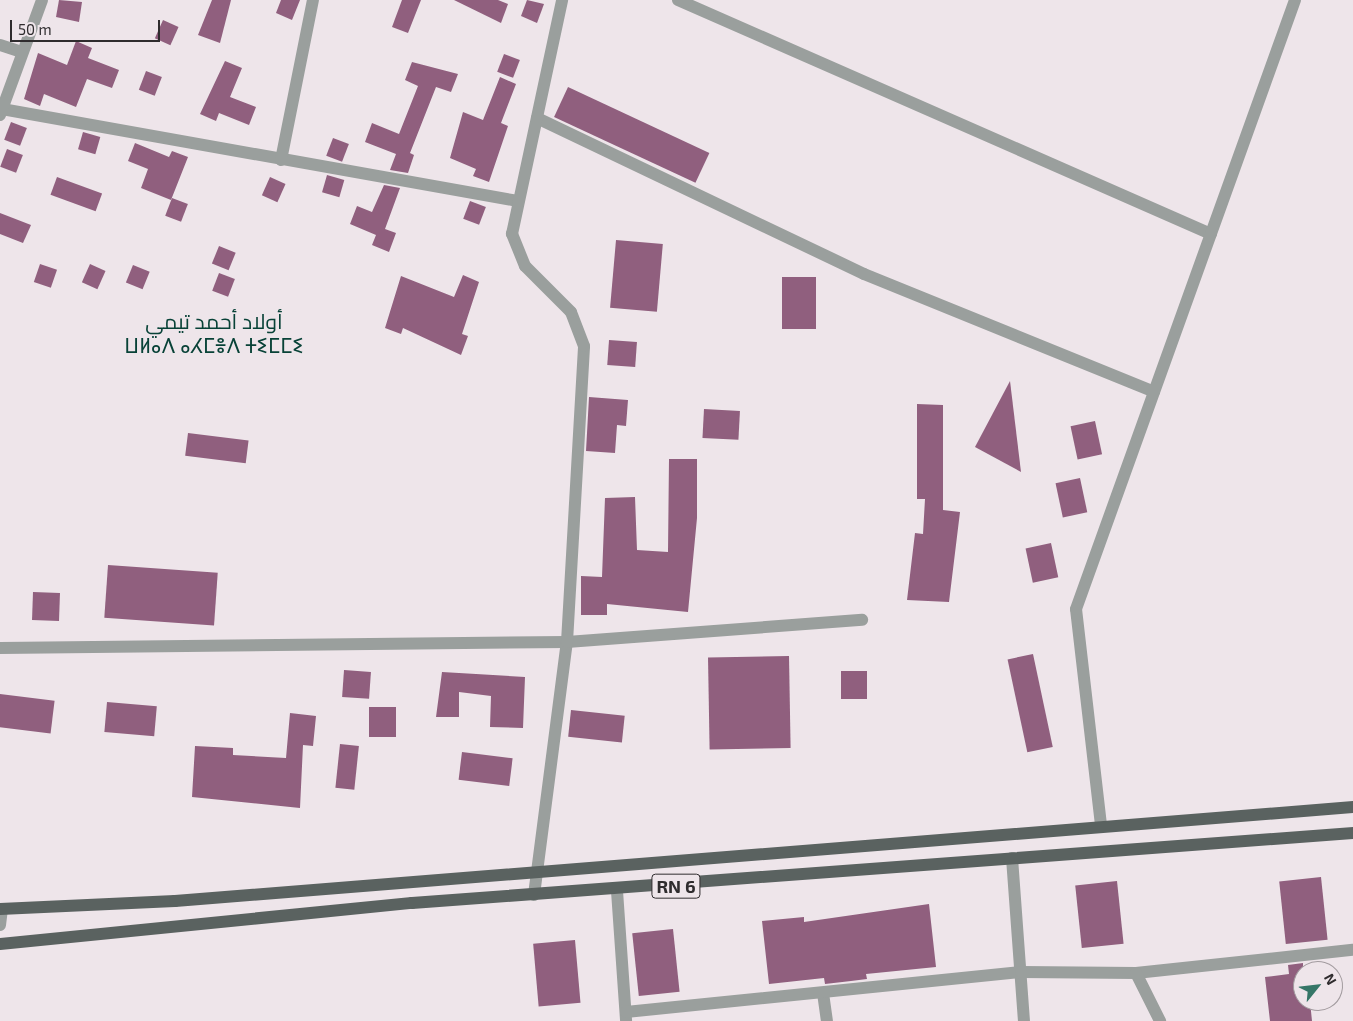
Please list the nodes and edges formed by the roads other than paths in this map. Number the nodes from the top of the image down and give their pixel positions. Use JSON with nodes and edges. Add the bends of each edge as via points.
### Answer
{"nodes":[{"id":1,"x":42,"y":0,"type":"edge"},
{"id":2,"x":313,"y":0,"type":"edge"},
{"id":3,"x":562,"y":0,"type":"edge"},
{"id":4,"x":678,"y":0,"type":"edge"},
{"id":5,"x":1295,"y":0,"type":"edge"},
{"id":6,"x":0,"y":45,"type":"edge"},
{"id":7,"x":21,"y":52,"type":"junction"},
{"id":8,"x":1,"y":112,"type":"edge"},
{"id":9,"x":538,"y":118,"type":"junction"},
{"id":10,"x":281,"y":160,"type":"junction"},
{"id":11,"x":518,"y":201,"type":"junction"},
{"id":12,"x":1210,"y":234,"type":"junction"},
{"id":13,"x":1154,"y":392,"type":"junction"},
{"id":14,"x":862,"y":620,"type":"dead end"},
{"id":15,"x":567,"y":642,"type":"junction"},
{"id":16,"x":0,"y":648,"type":"edge"},
{"id":17,"x":1353,"y":807,"type":"edge"},
{"id":18,"x":1101,"y":825,"type":"junction"},
{"id":19,"x":1353,"y":833,"type":"edge"},
{"id":20,"x":1012,"y":858,"type":"junction"},
{"id":21,"x":535,"y":872,"type":"junction"},
{"id":22,"x":617,"y":890,"type":"junction"},
{"id":23,"x":534,"y":895,"type":"junction"},
{"id":24,"x":1,"y":909,"type":"edge"},
{"id":25,"x":0,"y":925,"type":"edge"},
{"id":26,"x":0,"y":944,"type":"edge"},
{"id":27,"x":1353,"y":950,"type":"edge"},
{"id":28,"x":1021,"y":972,"type":"junction"},
{"id":29,"x":1136,"y":973,"type":"junction"},
{"id":30,"x":823,"y":993,"type":"junction"},
{"id":31,"x":626,"y":1016,"type":"edge"},
{"id":32,"x":827,"y":1021,"type":"edge"},
{"id":33,"x":1024,"y":1021,"type":"edge"},
{"id":34,"x":1160,"y":1021,"type":"edge"}],
"edges":[{"from":1,"to":7,"type":"street"},
{"from":2,"to":10,"type":"street"},
{"from":3,"to":9,"type":"street"},
{"from":4,"to":12,"type":"street"},
{"from":5,"to":12,"type":"street"},
{"from":6,"to":7,"type":"street"},
{"from":7,"to":8,"type":"street"},
{"from":8,"to":10,"type":"street"},
{"from":9,"to":11,"type":"street"},
{"from":9,"to":13,"type":"street","via":[[864,274]]},
{"from":10,"to":11,"type":"street"},
{"from":11,"to":15,"type":"street","via":[[512,234],[514,247],[525,266],[570,312],[584,346]]},
{"from":12,"to":13,"type":"street"},
{"from":13,"to":18,"type":"street","via":[[1076,610]]},
{"from":14,"to":15,"type":"street"},
{"from":15,"to":16,"type":"street"},
{"from":15,"to":21,"type":"street"},
{"from":17,"to":18,"type":"main road","number":"RN 6"},
{"from":18,"to":21,"type":"main road","number":"RN 6"},
{"from":19,"to":20,"type":"main road","number":"RN 6"},
{"from":20,"to":22,"type":"main road","number":"RN 6"},
{"from":20,"to":28,"type":"street"},
{"from":21,"to":23,"type":"street"},
{"from":21,"to":24,"type":"main road","number":"RN 6","via":[[175,901]]},
{"from":22,"to":23,"type":"main road","number":"RN 6"},
{"from":22,"to":31,"type":"street"},
{"from":23,"to":26,"type":"main road","number":"RN 6"},
{"from":24,"to":25,"type":"street"},
{"from":27,"to":29,"type":"street"},
{"from":28,"to":29,"type":"street"},
{"from":28,"to":30,"type":"street"},
{"from":28,"to":33,"type":"street"},
{"from":29,"to":34,"type":"street"},
{"from":30,"to":31,"type":"street"},
{"from":30,"to":32,"type":"street"}]}
